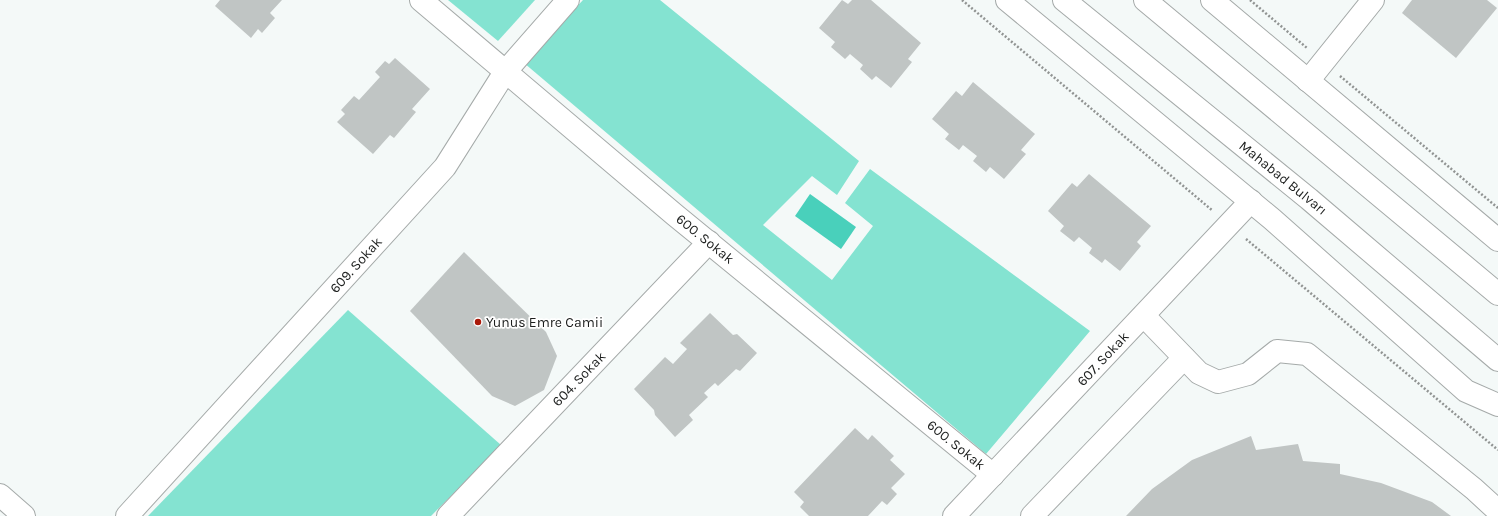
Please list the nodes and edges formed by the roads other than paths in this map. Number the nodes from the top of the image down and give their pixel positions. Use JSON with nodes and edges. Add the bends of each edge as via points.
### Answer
{"nodes":[{"id":1,"x":421,"y":0,"type":"edge"},
{"id":2,"x":568,"y":0,"type":"edge"},
{"id":3,"x":1008,"y":0,"type":"edge"},
{"id":4,"x":1064,"y":0,"type":"edge"},
{"id":5,"x":1146,"y":0,"type":"edge"},
{"id":6,"x":1212,"y":0,"type":"edge"},
{"id":7,"x":1374,"y":0,"type":"edge"},
{"id":8,"x":505,"y":72,"type":"junction"},
{"id":9,"x":1308,"y":81,"type":"junction"},
{"id":10,"x":1251,"y":202,"type":"junction"},
{"id":11,"x":1495,"y":233,"type":"edge"},
{"id":12,"x":709,"y":242,"type":"junction"},
{"id":13,"x":1498,"y":294,"type":"edge"},
{"id":14,"x":1144,"y":316,"type":"junction"},
{"id":15,"x":1184,"y":358,"type":"junction"},
{"id":16,"x":1498,"y":360,"type":"edge"},
{"id":17,"x":1498,"y":405,"type":"edge"},
{"id":18,"x":993,"y":475,"type":"junction"},
{"id":19,"x":0,"y":495,"type":"edge"},
{"id":20,"x":1498,"y":511,"type":"edge"},
{"id":21,"x":1043,"y":512,"type":"edge"},
{"id":22,"x":24,"y":516,"type":"edge"},
{"id":23,"x":127,"y":516,"type":"edge"},
{"id":24,"x":448,"y":516,"type":"edge"},
{"id":25,"x":954,"y":516,"type":"edge"}],
"edges":[{"from":1,"to":8,"type":"street","name":"600. Sokak"},
{"from":2,"to":8,"type":"street","name":"609. Sokak"},
{"from":3,"to":10,"type":"street"},
{"from":4,"to":16,"type":"street","name":"Mahabad Bulvarı","via":[[1309,199]]},
{"from":5,"to":13,"type":"street"},
{"from":6,"to":9,"type":"street"},
{"from":7,"to":9,"type":"street"},
{"from":8,"to":12,"type":"street","name":"600. Sokak"},
{"from":8,"to":23,"type":"street","name":"609. Sokak","via":[[445,167]]},
{"from":9,"to":11,"type":"street"},
{"from":10,"to":14,"type":"street","name":"607. Sokak"},
{"from":10,"to":17,"type":"street","via":[[1466,391]]},
{"from":12,"to":18,"type":"street","name":"600. Sokak"},
{"from":12,"to":24,"type":"street","name":"604. Sokak"},
{"from":14,"to":15,"type":"street"},
{"from":14,"to":18,"type":"street","name":"607. Sokak"},
{"from":15,"to":20,"type":"street","via":[[1198,373],[1218,382],[1248,374],[1277,351],[1307,354]]},
{"from":15,"to":21,"type":"street"},
{"from":18,"to":25,"type":"street","name":"607. Sokak"},
{"from":19,"to":22,"type":"street"}]}
